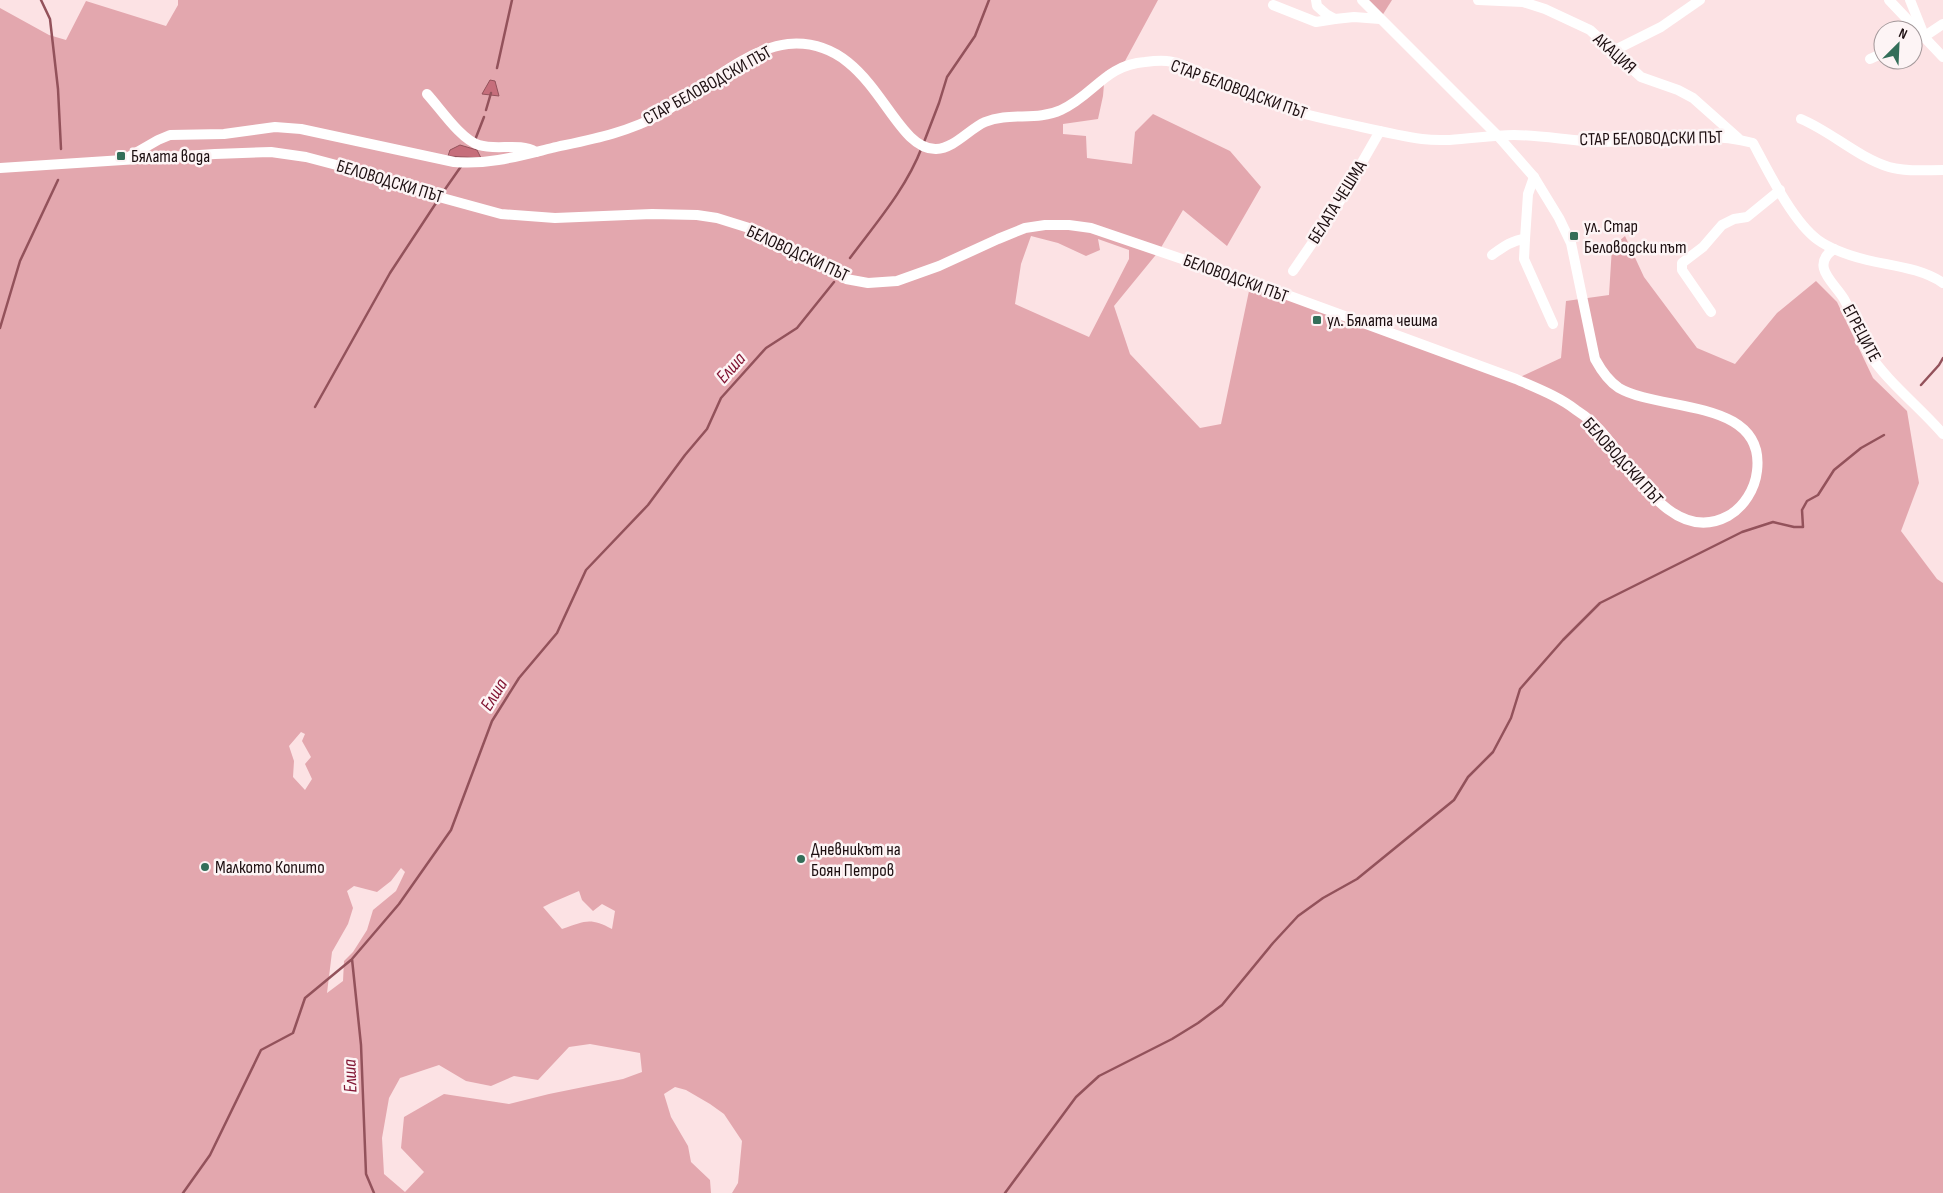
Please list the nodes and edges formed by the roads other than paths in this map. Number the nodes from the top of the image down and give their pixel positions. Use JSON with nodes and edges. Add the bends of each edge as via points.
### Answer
{"nodes":[{"id":1,"x":1316,"y":0,"type":"edge"},
{"id":2,"x":1362,"y":0,"type":"edge"},
{"id":3,"x":1478,"y":0,"type":"edge"},
{"id":4,"x":1700,"y":0,"type":"edge"},
{"id":5,"x":1889,"y":0,"type":"edge"},
{"id":6,"x":1910,"y":0,"type":"edge"},
{"id":7,"x":1272,"y":5,"type":"dead end"},
{"id":8,"x":1335,"y":19,"type":"junction"},
{"id":9,"x":1380,"y":19,"type":"junction"},
{"id":10,"x":1943,"y":24,"type":"edge"},
{"id":11,"x":1925,"y":36,"type":"junction"},
{"id":12,"x":1614,"y":50,"type":"junction"},
{"id":13,"x":1943,"y":56,"type":"edge"},
{"id":14,"x":1873,"y":58,"type":"edge"},
{"id":15,"x":1870,"y":59,"type":"dead end"},
{"id":16,"x":427,"y":94,"type":"dead end"},
{"id":17,"x":1801,"y":119,"type":"dead end"},
{"id":18,"x":1380,"y":131,"type":"junction"},
{"id":19,"x":1498,"y":136,"type":"junction"},
{"id":20,"x":1739,"y":139,"type":"junction"},
{"id":21,"x":536,"y":152,"type":"junction"},
{"id":22,"x":125,"y":160,"type":"junction"},
{"id":23,"x":0,"y":168,"type":"edge"},
{"id":24,"x":1943,"y":170,"type":"edge"},
{"id":25,"x":1534,"y":177,"type":"junction"},
{"id":26,"x":1780,"y":190,"type":"junction"},
{"id":27,"x":1525,"y":239,"type":"junction"},
{"id":28,"x":1834,"y":248,"type":"junction"},
{"id":29,"x":1492,"y":254,"type":"dead end"},
{"id":30,"x":1293,"y":271,"type":"dead end"},
{"id":31,"x":1943,"y":283,"type":"edge"},
{"id":32,"x":1711,"y":312,"type":"dead end"},
{"id":33,"x":1553,"y":324,"type":"dead end"},
{"id":34,"x":1943,"y":434,"type":"edge"}],
"edges":[{"from":1,"to":8,"type":"street","via":[[1317,6]]},
{"from":2,"to":9,"type":"street","name":"БЕЛОВОДСКИ ПЪТ"},
{"from":3,"to":12,"type":"street","name":"АКАЦИЯ","via":[[1523,2],[1545,9],[1590,30]]},
{"from":4,"to":12,"type":"street","via":[[1661,27]]},
{"from":5,"to":11,"type":"street"},
{"from":6,"to":11,"type":"street"},
{"from":7,"to":8,"type":"street","via":[[1316,22]]},
{"from":8,"to":9,"type":"street"},
{"from":9,"to":19,"type":"street","name":"БЕЛОВОДСКИ ПЪТ"},
{"from":10,"to":11,"type":"street"},
{"from":11,"to":13,"type":"street"},
{"from":12,"to":20,"type":"street","name":"АКАЦИЯ","via":[[1641,77],[1693,98]]},
{"from":14,"to":15,"type":"street"},
{"from":16,"to":21,"type":"street","via":[[468,141],[479,146],[525,147]]},
{"from":17,"to":24,"type":"street","via":[[1885,166]]},
{"from":18,"to":19,"type":"street","name":"СТАР БЕЛОВОДСКИ ПЪТ","via":[[1439,140]]},
{"from":18,"to":21,"type":"street","name":"СТАР БЕЛОВОДСКИ ПЪТ","via":[[1300,113],[1167,61],[1141,62],[1117,68],[1070,105],[1056,112],[994,119],[946,146],[934,149],[924,146],[900,124],[868,81],[847,60],[820,47],[794,44],[761,50],[656,117],[593,139]]},
{"from":18,"to":30,"type":"street","name":"БЕЛАТА ЧЕШМА","via":[[1333,212]]},
{"from":19,"to":20,"type":"street","name":"СТАР БЕЛОВОДСКИ ПЪТ","via":[[1604,142],[1721,136]]},
{"from":19,"to":25,"type":"street","name":"БЕЛОВОДСКИ ПЪТ"},
{"from":20,"to":26,"type":"street","name":"СТАР БЕЛОВОДСКИ ПЪТ","via":[[1753,143]]},
{"from":21,"to":22,"type":"street","name":"СТАР БЕЛОВОДСКИ ПЪТ","via":[[496,161],[454,162],[301,129],[275,127],[224,134],[170,135]]},
{"from":22,"to":23,"type":"street","name":"БЕЛОВОДСКИ ПЪТ"},
{"from":22,"to":25,"type":"street","name":"БЕЛОВОДСКИ ПЪТ","via":[[271,152],[344,166],[501,214],[555,218],[652,214],[717,218],[774,239],[846,278],[868,283],[897,282],[1026,228],[1046,225],[1091,228],[1279,292],[1524,382],[1576,409],[1605,435],[1666,509],[1682,519],[1702,524],[1734,513],[1747,500],[1754,485],[1758,458],[1752,442],[1743,429],[1716,412],[1675,405],[1619,388],[1602,373],[1595,359],[1571,243]]},
{"from":25,"to":27,"type":"street","via":[[1528,194]]},
{"from":26,"to":28,"type":"street","name":"СТАР БЕЛОВОДСКИ ПЪТ","via":[[1807,231]]},
{"from":26,"to":32,"type":"street","via":[[1747,217],[1722,225],[1703,247],[1682,263],[1682,270]]},
{"from":27,"to":29,"type":"street","via":[[1516,240]]},
{"from":27,"to":33,"type":"street","via":[[1524,259]]},
{"from":28,"to":31,"type":"street","name":"СТАР БЕЛОВОДСКИ ПЪТ","via":[[1857,257],[1929,274]]},
{"from":28,"to":34,"type":"street","name":"ЕГРЕЦИТЕ","via":[[1824,260],[1826,276],[1843,298],[1868,351],[1891,382]]}]}
